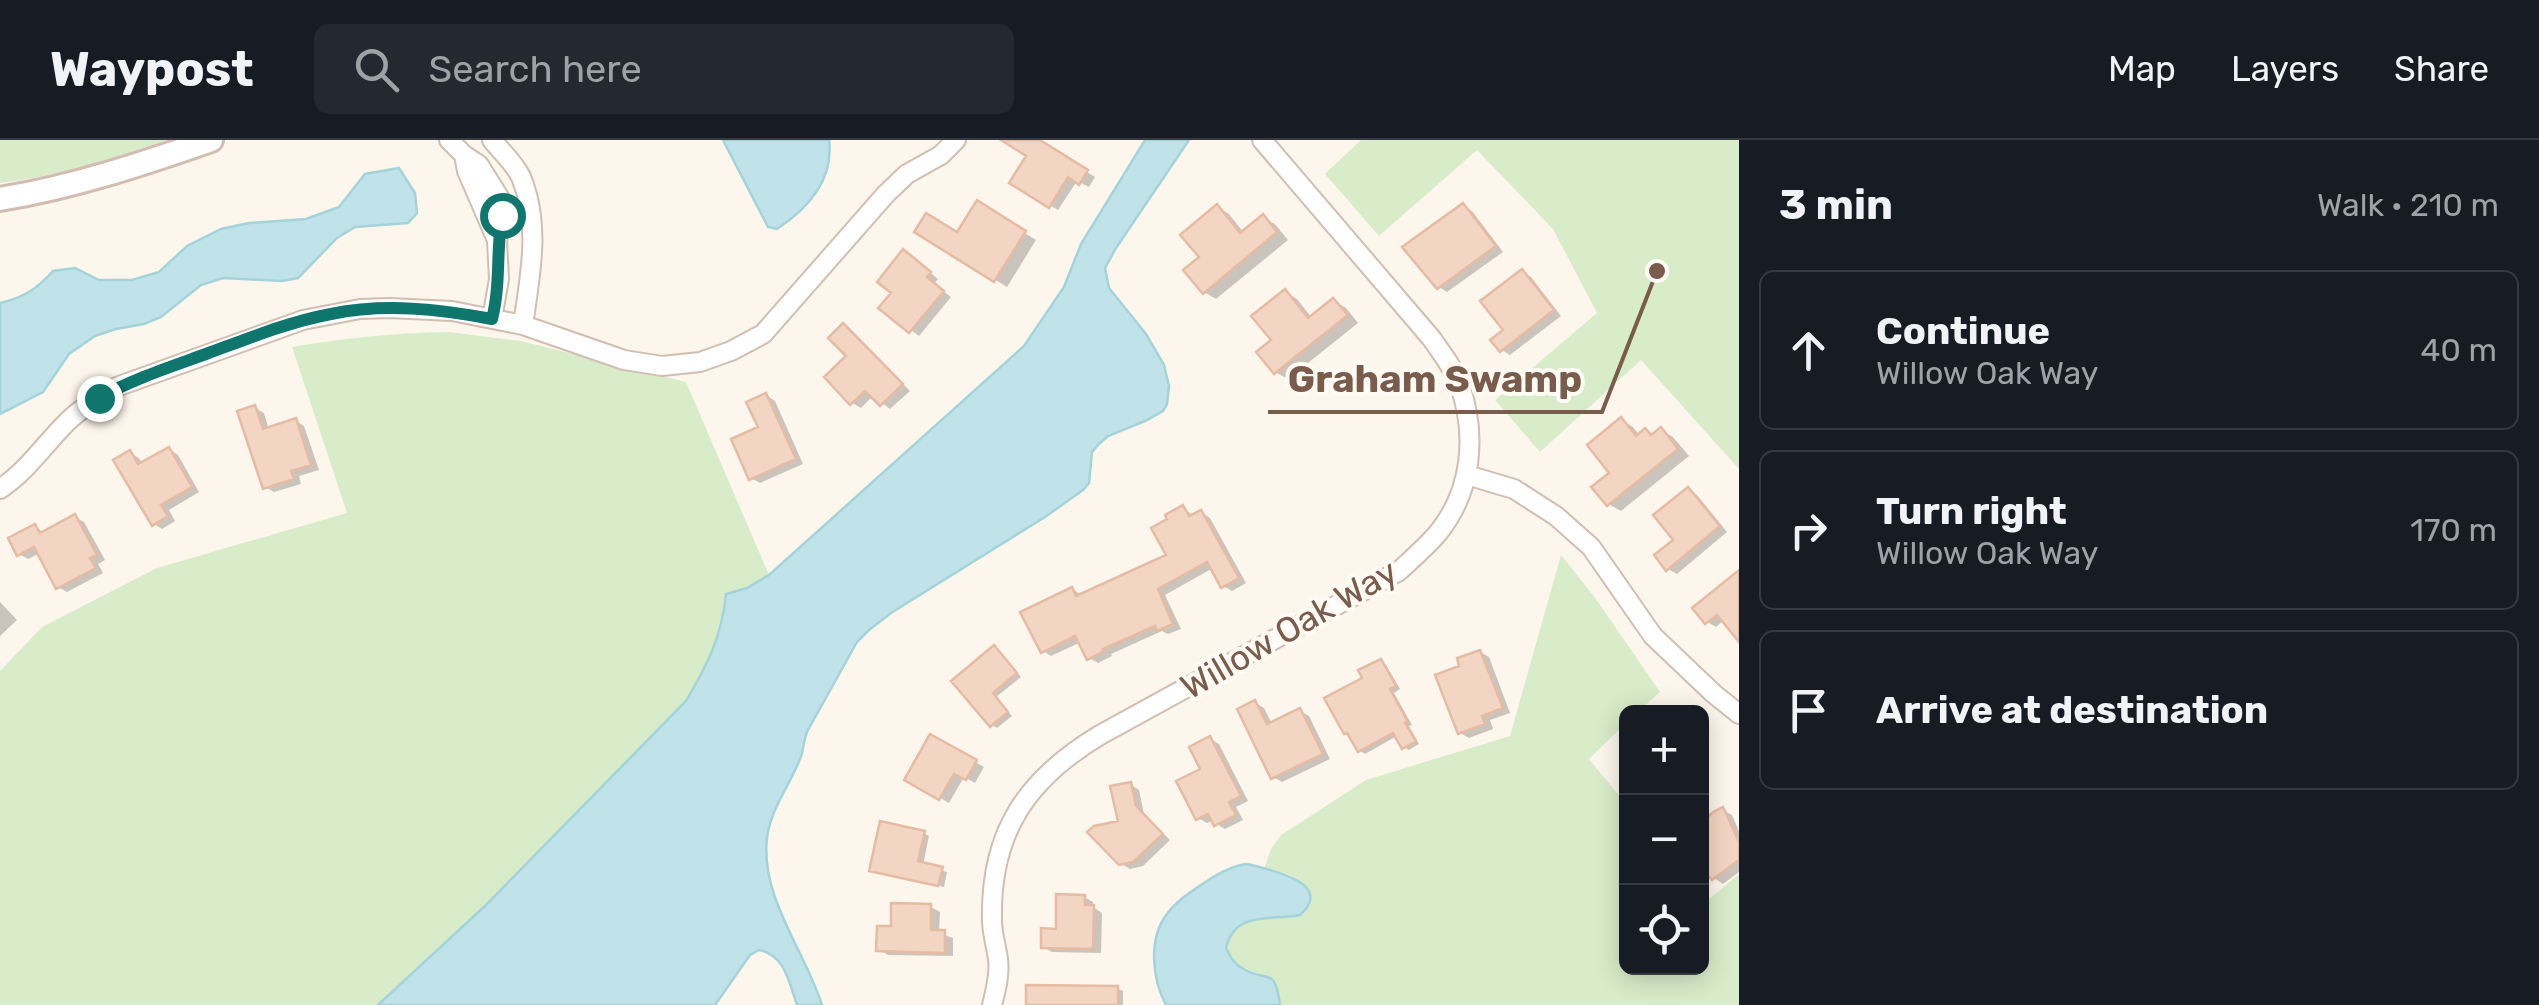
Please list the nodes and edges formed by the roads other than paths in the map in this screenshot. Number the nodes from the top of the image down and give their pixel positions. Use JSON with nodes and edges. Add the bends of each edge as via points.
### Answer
{"nodes":[{"id":1,"x":211,"y":140,"type":"edge"},
{"id":2,"x":449,"y":140,"type":"edge"},
{"id":3,"x":956,"y":140,"type":"edge"},
{"id":4,"x":1262,"y":140,"type":"edge"},
{"id":5,"x":493,"y":142,"type":"edge"},
{"id":6,"x":0,"y":198,"type":"edge"},
{"id":7,"x":492,"y":319,"type":"junction"},
{"id":8,"x":523,"y":325,"type":"junction"},
{"id":9,"x":1467,"y":475,"type":"junction"},
{"id":10,"x":0,"y":489,"type":"edge"},
{"id":11,"x":1739,"y":714,"type":"edge"},
{"id":12,"x":992,"y":1005,"type":"edge"}],
"edges":[{"from":1,"to":6,"type":"street","via":[[112,173]]},
{"from":2,"to":7,"type":"street","via":[[464,154],[497,241]]},
{"from":3,"to":8,"type":"street","via":[[886,194],[763,334],[731,351],[662,366]]},
{"from":4,"to":9,"type":"street","name":"Willow Oak Way","via":[[1432,339],[1460,383],[1471,451]]},
{"from":5,"to":8,"type":"street","via":[[520,174],[530,206],[534,244]]},
{"from":7,"to":8,"type":"street"},
{"from":7,"to":10,"type":"street","via":[[421,308],[360,309],[274,329],[99,398]]},
{"from":9,"to":11,"type":"street","via":[[1514,489],[1556,516],[1592,548],[1654,636]]},
{"from":9,"to":12,"type":"street","name":"Willow Oak Way","via":[[1438,533],[1399,572],[1092,740],[1031,790],[998,862]]}]}
